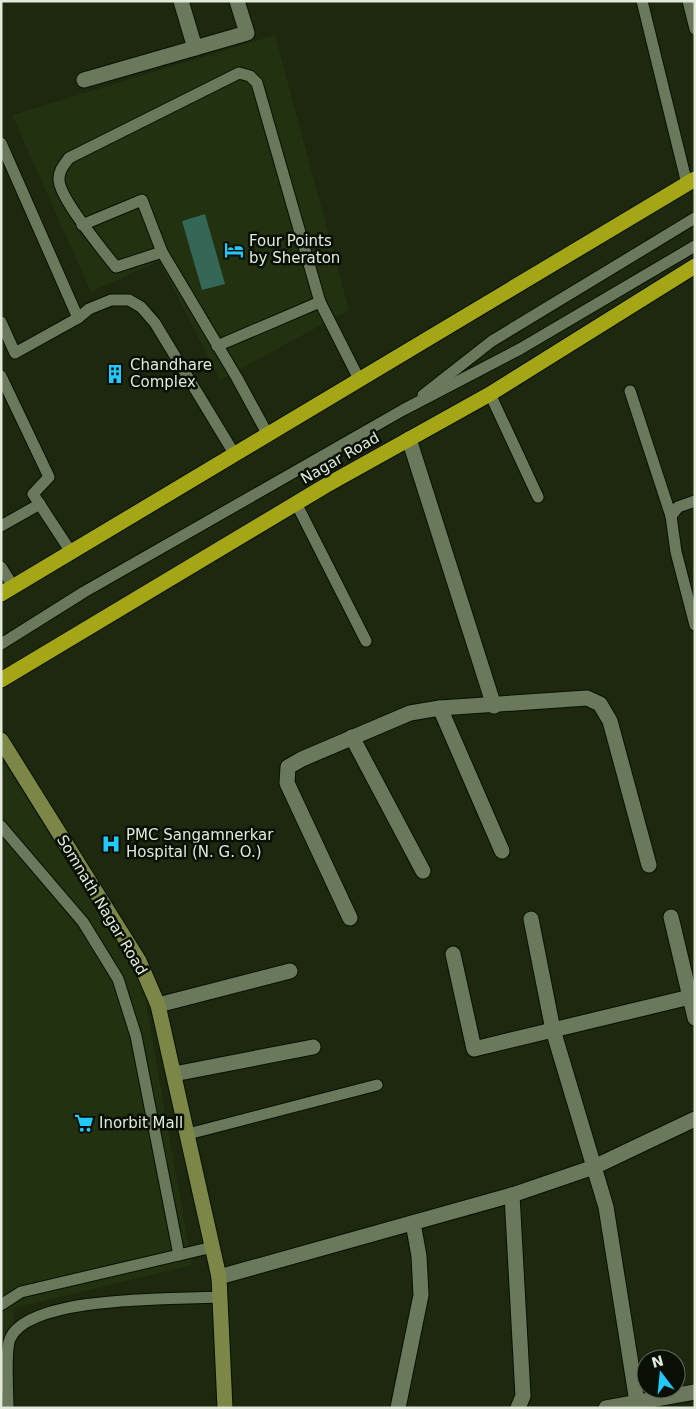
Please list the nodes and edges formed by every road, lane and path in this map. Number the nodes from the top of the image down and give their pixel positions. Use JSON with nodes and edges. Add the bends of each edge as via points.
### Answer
{"nodes":[{"id":1,"x":180,"y":1,"type":"edge"},
{"id":2,"x":237,"y":1,"type":"edge"},
{"id":3,"x":642,"y":1,"type":"edge"},
{"id":4,"x":688,"y":1,"type":"edge"},
{"id":5,"x":695,"y":30,"type":"edge"},
{"id":6,"x":195,"y":48,"type":"junction"},
{"id":7,"x":84,"y":80,"type":"dead end"},
{"id":8,"x":1,"y":143,"type":"edge"},
{"id":9,"x":691,"y":181,"type":"edge"},
{"id":10,"x":695,"y":218,"type":"edge"},
{"id":11,"x":82,"y":225,"type":"junction"},
{"id":12,"x":695,"y":246,"type":"edge"},
{"id":13,"x":162,"y":252,"type":"junction"},
{"id":14,"x":695,"y":266,"type":"edge"},
{"id":15,"x":320,"y":302,"type":"junction"},
{"id":16,"x":78,"y":318,"type":"junction"},
{"id":17,"x":1,"y":322,"type":"edge"},
{"id":18,"x":216,"y":346,"type":"junction"},
{"id":19,"x":1,"y":376,"type":"edge"},
{"id":20,"x":360,"y":381,"type":"junction"},
{"id":21,"x":630,"y":391,"type":"dead end"},
{"id":22,"x":490,"y":394,"type":"junction"},
{"id":23,"x":403,"y":410,"type":"junction"},
{"id":24,"x":268,"y":435,"type":"junction"},
{"id":25,"x":409,"y":439,"type":"junction"},
{"id":26,"x":235,"y":455,"type":"junction"},
{"id":27,"x":538,"y":497,"type":"dead end"},
{"id":28,"x":695,"y":501,"type":"edge"},
{"id":29,"x":296,"y":503,"type":"junction"},
{"id":30,"x":40,"y":504,"type":"junction"},
{"id":31,"x":671,"y":516,"type":"junction"},
{"id":32,"x":1,"y":526,"type":"edge"},
{"id":33,"x":71,"y":552,"type":"junction"},
{"id":34,"x":1,"y":567,"type":"edge"},
{"id":35,"x":7,"y":590,"type":"edge"},
{"id":36,"x":695,"y":626,"type":"edge"},
{"id":37,"x":366,"y":641,"type":"dead end"},
{"id":38,"x":1,"y":644,"type":"edge"},
{"id":39,"x":1,"y":680,"type":"edge"},
{"id":40,"x":494,"y":706,"type":"junction"},
{"id":41,"x":440,"y":708,"type":"junction"},
{"id":42,"x":352,"y":738,"type":"junction"},
{"id":43,"x":1,"y":740,"type":"edge"},
{"id":44,"x":1,"y":826,"type":"edge"},
{"id":45,"x":502,"y":851,"type":"dead end"},
{"id":46,"x":649,"y":865,"type":"dead end"},
{"id":47,"x":423,"y":871,"type":"dead end"},
{"id":48,"x":671,"y":916,"type":"dead end"},
{"id":49,"x":350,"y":918,"type":"dead end"},
{"id":50,"x":531,"y":919,"type":"dead end"},
{"id":51,"x":452,"y":954,"type":"dead end"},
{"id":52,"x":290,"y":971,"type":"dead end"},
{"id":53,"x":690,"y":997,"type":"junction"},
{"id":54,"x":158,"y":1005,"type":"junction"},
{"id":55,"x":695,"y":1018,"type":"edge"},
{"id":56,"x":553,"y":1030,"type":"junction"},
{"id":57,"x":313,"y":1047,"type":"dead end"},
{"id":58,"x":174,"y":1074,"type":"junction"},
{"id":59,"x":377,"y":1085,"type":"dead end"},
{"id":60,"x":695,"y":1118,"type":"edge"},
{"id":61,"x":188,"y":1134,"type":"junction"},
{"id":62,"x":594,"y":1167,"type":"junction"},
{"id":63,"x":512,"y":1195,"type":"junction"},
{"id":64,"x":413,"y":1223,"type":"junction"},
{"id":65,"x":213,"y":1247,"type":"junction"},
{"id":66,"x":179,"y":1255,"type":"junction"},
{"id":67,"x":220,"y":1277,"type":"junction"},
{"id":68,"x":220,"y":1297,"type":"junction"},
{"id":69,"x":1,"y":1305,"type":"edge"},
{"id":70,"x":695,"y":1392,"type":"edge"},
{"id":71,"x":637,"y":1402,"type":"junction"},
{"id":72,"x":8,"y":1408,"type":"edge"},
{"id":73,"x":225,"y":1408,"type":"edge"},
{"id":74,"x":398,"y":1408,"type":"edge"},
{"id":75,"x":518,"y":1408,"type":"edge"},
{"id":76,"x":606,"y":1408,"type":"edge"}],
"edges":[{"from":1,"to":6,"type":"street"},
{"from":2,"to":6,"type":"street","via":[[247,33]]},
{"from":3,"to":9,"type":"lane"},
{"from":4,"to":5,"type":"lane"},
{"from":6,"to":7,"type":"street"},
{"from":8,"to":16,"type":"lane"},
{"from":9,"to":20,"type":"highway"},
{"from":10,"to":23,"type":"lane","via":[[492,342]]},
{"from":11,"to":13,"type":"lane","via":[[116,267]]},
{"from":11,"to":13,"type":"lane","via":[[142,200]]},
{"from":11,"to":15,"type":"lane","via":[[58,181],[61,168],[69,158],[238,73],[250,76],[257,83]]},
{"from":12,"to":23,"type":"lane","via":[[520,348]]},
{"from":13,"to":18,"type":"lane"},
{"from":14,"to":22,"type":"highway","name":"Nagar Road"},
{"from":15,"to":18,"type":"lane"},
{"from":15,"to":20,"type":"lane"},
{"from":16,"to":17,"type":"lane","via":[[15,353]]},
{"from":16,"to":26,"type":"lane","via":[[89,309],[111,300],[128,300],[141,307],[155,323]]},
{"from":18,"to":24,"type":"lane"},
{"from":19,"to":30,"type":"lane","via":[[47,469],[49,477],[33,494]]},
{"from":20,"to":24,"type":"highway"},
{"from":21,"to":31,"type":"lane"},
{"from":22,"to":25,"type":"highway","name":"Nagar Road"},
{"from":22,"to":27,"type":"lane"},
{"from":23,"to":38,"type":"lane","via":[[84,592]]},
{"from":24,"to":26,"type":"highway"},
{"from":25,"to":29,"type":"highway","name":"Nagar Road"},
{"from":25,"to":40,"type":"street"},
{"from":26,"to":33,"type":"highway"},
{"from":28,"to":31,"type":"lane","via":[[678,507]]},
{"from":29,"to":37,"type":"lane"},
{"from":29,"to":39,"type":"highway","name":"Nagar Road"},
{"from":30,"to":32,"type":"lane"},
{"from":30,"to":33,"type":"lane"},
{"from":31,"to":36,"type":"lane"},
{"from":33,"to":35,"type":"highway"},
{"from":34,"to":35,"type":"lane"},
{"from":40,"to":41,"type":"street"},
{"from":40,"to":46,"type":"street","via":[[586,698],[600,704],[610,722]]},
{"from":41,"to":42,"type":"street","via":[[410,713]]},
{"from":41,"to":45,"type":"street"},
{"from":42,"to":47,"type":"street"},
{"from":42,"to":49,"type":"street","via":[[288,767],[287,783]]},
{"from":43,"to":54,"type":"street","name":"Somnath Nagar Road","via":[[139,961]]},
{"from":44,"to":66,"type":"lane","via":[[83,922],[118,979],[136,1036]]},
{"from":48,"to":53,"type":"street"},
{"from":50,"to":56,"type":"street"},
{"from":51,"to":56,"type":"street","via":[[474,1049]]},
{"from":52,"to":54,"type":"street"},
{"from":53,"to":55,"type":"street"},
{"from":53,"to":56,"type":"street"},
{"from":54,"to":58,"type":"street","name":"Somnath Nagar Road"},
{"from":56,"to":62,"type":"street"},
{"from":57,"to":58,"type":"street"},
{"from":58,"to":61,"type":"street","name":"Somnath Nagar Road"},
{"from":59,"to":61,"type":"lane"},
{"from":60,"to":62,"type":"street"},
{"from":61,"to":65,"type":"street","name":"Somnath Nagar Road"},
{"from":62,"to":63,"type":"street"},
{"from":62,"to":71,"type":"street","via":[[606,1207]]},
{"from":63,"to":64,"type":"street"},
{"from":63,"to":75,"type":"street","via":[[524,1396]]},
{"from":64,"to":67,"type":"street"},
{"from":64,"to":74,"type":"street","via":[[421,1295]]},
{"from":65,"to":66,"type":"lane"},
{"from":65,"to":67,"type":"street","name":"Somnath Nagar Road"},
{"from":66,"to":69,"type":"lane","via":[[21,1292]]},
{"from":67,"to":68,"type":"street","name":"Somnath Nagar Road"},
{"from":68,"to":72,"type":"lane","via":[[116,1301],[45,1312],[28,1320],[15,1330],[9,1340]]},
{"from":68,"to":73,"type":"street","name":"Somnath Nagar Road"},
{"from":70,"to":71,"type":"street"},
{"from":71,"to":76,"type":"street"}]}
